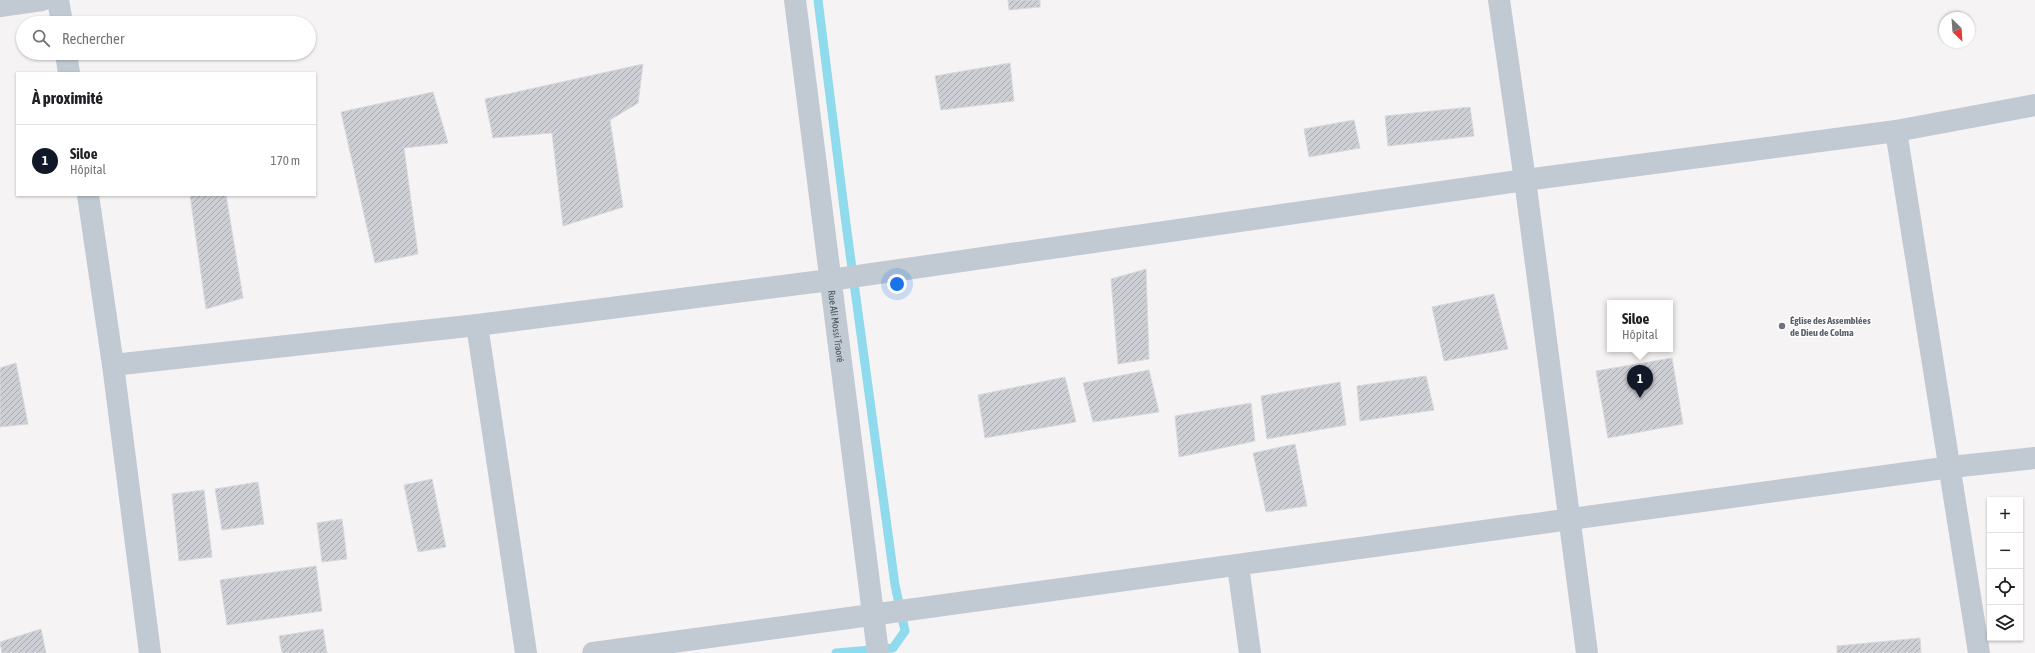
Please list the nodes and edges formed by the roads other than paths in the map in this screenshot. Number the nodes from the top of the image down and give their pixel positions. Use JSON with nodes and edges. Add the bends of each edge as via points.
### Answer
{"nodes":[{"id":1,"x":42,"y":0,"type":"edge"},
{"id":2,"x":58,"y":0,"type":"edge"},
{"id":3,"x":795,"y":0,"type":"edge"},
{"id":4,"x":1499,"y":0,"type":"edge"},
{"id":5,"x":0,"y":6,"type":"edge"},
{"id":6,"x":61,"y":16,"type":"edge"},
{"id":7,"x":67,"y":60,"type":"edge"},
{"id":8,"x":69,"y":72,"type":"edge"},
{"id":9,"x":2035,"y":105,"type":"edge"},
{"id":10,"x":1896,"y":131,"type":"junction"},
{"id":11,"x":1525,"y":180,"type":"junction"},
{"id":12,"x":88,"y":196,"type":"edge"},
{"id":13,"x":830,"y":280,"type":"junction"},
{"id":14,"x":477,"y":324,"type":"junction"},
{"id":15,"x":113,"y":364,"type":"junction"},
{"id":16,"x":2035,"y":458,"type":"edge"},
{"id":17,"x":1951,"y":467,"type":"junction"},
{"id":18,"x":1569,"y":520,"type":"junction"},
{"id":19,"x":1238,"y":566,"type":"junction"},
{"id":20,"x":873,"y":615,"type":"junction"},
{"id":21,"x":150,"y":653,"type":"edge"},
{"id":22,"x":526,"y":653,"type":"edge"},
{"id":23,"x":593,"y":653,"type":"edge"},
{"id":24,"x":878,"y":653,"type":"edge"},
{"id":25,"x":1250,"y":653,"type":"edge"},
{"id":26,"x":1587,"y":653,"type":"edge"},
{"id":27,"x":1979,"y":653,"type":"edge"}],
"edges":[{"from":1,"to":5,"type":"street"},
{"from":2,"to":6,"type":"street"},
{"from":3,"to":13,"type":"street","name":"Rue Ali Mossi Traoré"},
{"from":4,"to":11,"type":"street"},
{"from":7,"to":8,"type":"street"},
{"from":9,"to":10,"type":"street"},
{"from":10,"to":11,"type":"street"},
{"from":10,"to":17,"type":"street"},
{"from":11,"to":13,"type":"street"},
{"from":11,"to":18,"type":"street"},
{"from":12,"to":15,"type":"street"},
{"from":13,"to":14,"type":"street"},
{"from":13,"to":20,"type":"street","name":"Rue Ali Mossi Traoré"},
{"from":14,"to":15,"type":"street"},
{"from":14,"to":22,"type":"street"},
{"from":15,"to":21,"type":"street"},
{"from":16,"to":17,"type":"street"},
{"from":17,"to":18,"type":"street"},
{"from":17,"to":27,"type":"street"},
{"from":18,"to":19,"type":"street"},
{"from":18,"to":26,"type":"street"},
{"from":19,"to":20,"type":"street"},
{"from":19,"to":25,"type":"street"},
{"from":20,"to":23,"type":"street"},
{"from":20,"to":24,"type":"street","name":"Rue Ali Mossi Traoré"}]}
